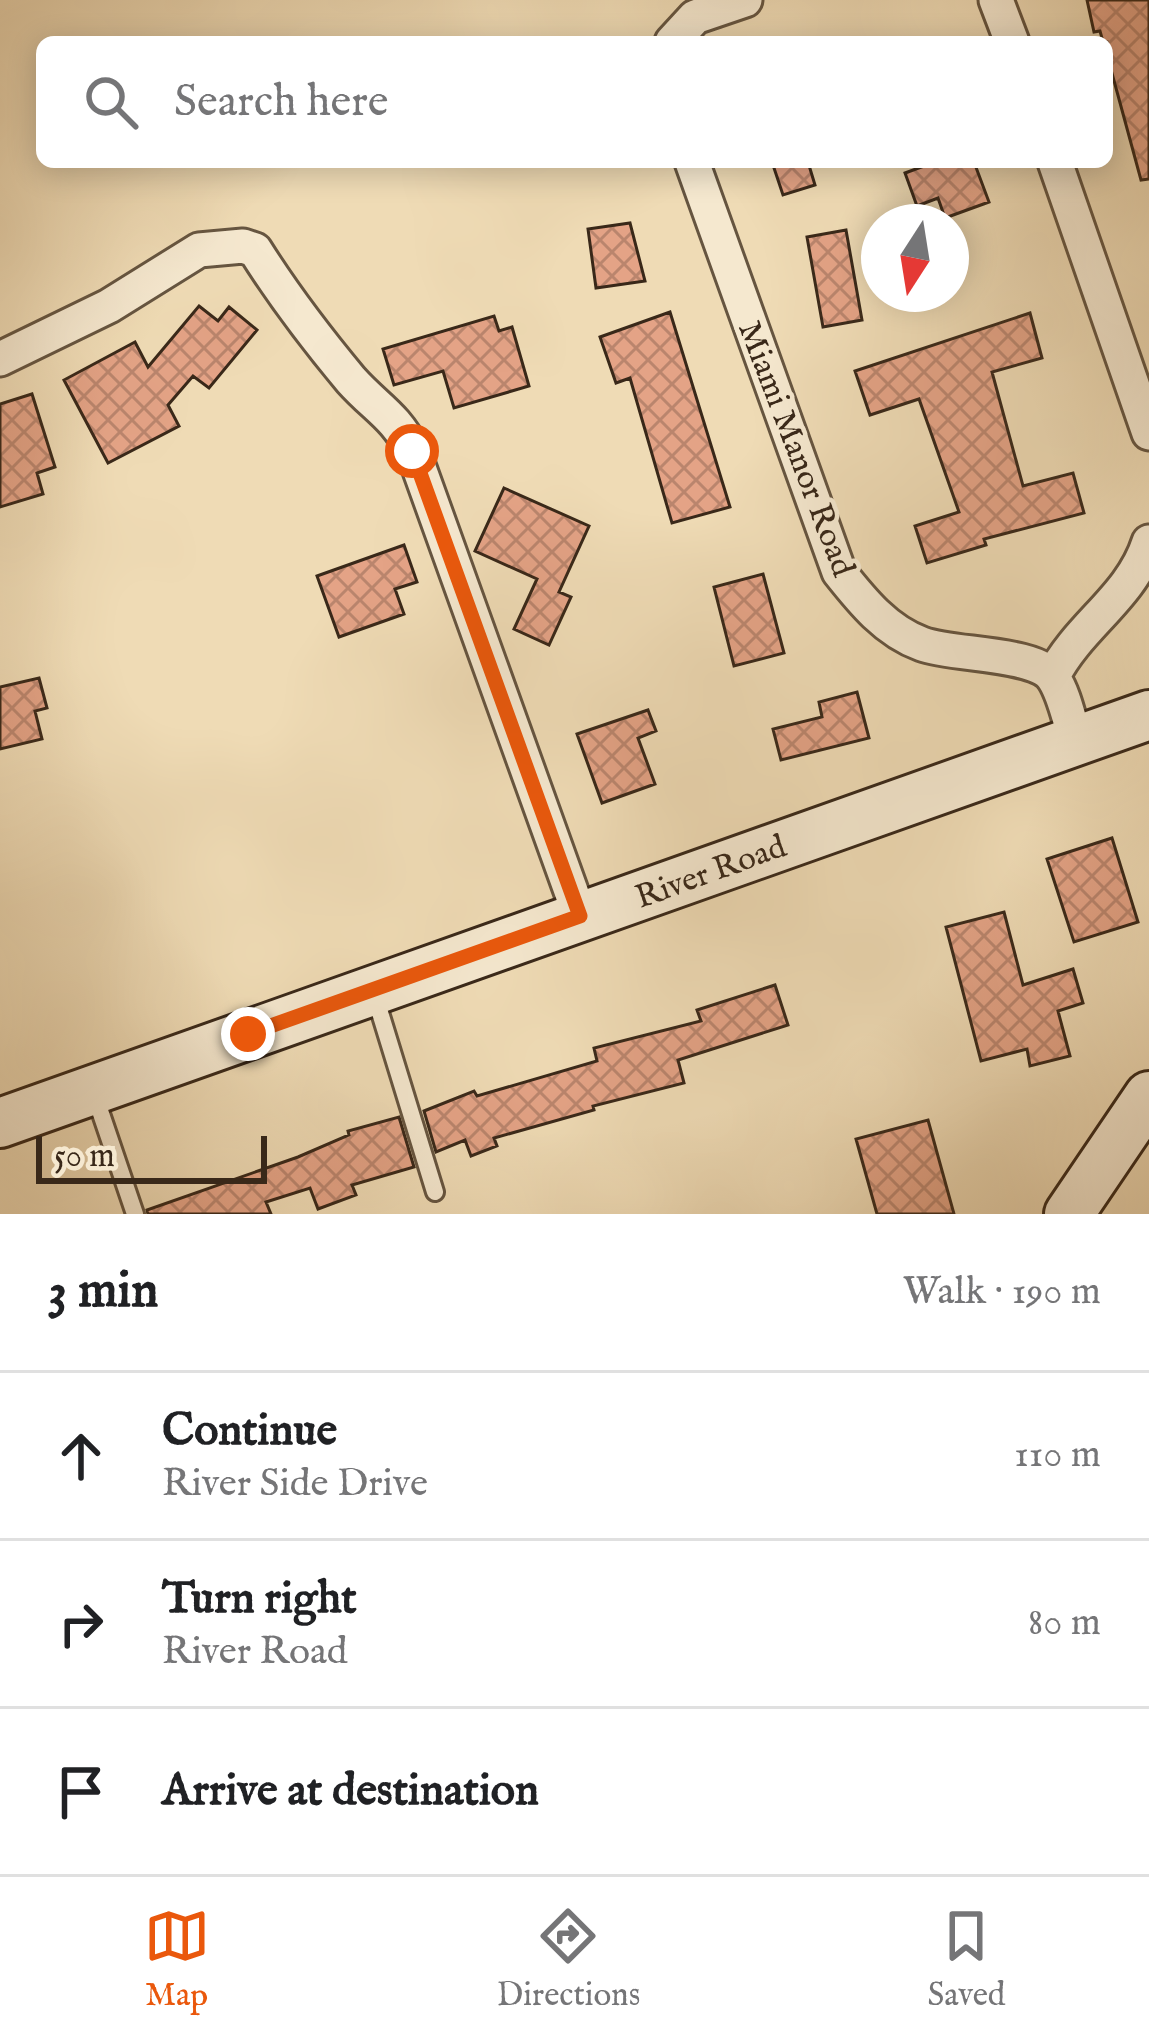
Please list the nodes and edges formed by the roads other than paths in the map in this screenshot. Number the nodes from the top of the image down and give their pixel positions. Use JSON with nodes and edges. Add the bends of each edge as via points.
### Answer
{"nodes":[{"id":1,"x":745,"y":0,"type":"edge"},
{"id":2,"x":996,"y":0,"type":"edge"},
{"id":3,"x":678,"y":36,"type":"edge"},
{"id":4,"x":1010,"y":36,"type":"edge"},
{"id":5,"x":694,"y":168,"type":"edge"},
{"id":6,"x":1057,"y":168,"type":"edge"},
{"id":7,"x":0,"y":358,"type":"edge"},
{"id":8,"x":1149,"y":433,"type":"edge"},
{"id":9,"x":1149,"y":542,"type":"edge"},
{"id":10,"x":1053,"y":676,"type":"junction"},
{"id":11,"x":1149,"y":715,"type":"edge"},
{"id":12,"x":1076,"y":740,"type":"junction"},
{"id":13,"x":580,"y":916,"type":"junction"},
{"id":14,"x":373,"y":990,"type":"junction"},
{"id":15,"x":93,"y":1090,"type":"junction"},
{"id":16,"x":1149,"y":1096,"type":"edge"},
{"id":17,"x":0,"y":1123,"type":"edge"},
{"id":18,"x":435,"y":1192,"type":"dead end"},
{"id":19,"x":135,"y":1214,"type":"edge"},
{"id":20,"x":1070,"y":1214,"type":"edge"}],
"edges":[{"from":1,"to":3,"type":"street","via":[[695,17]]},
{"from":2,"to":4,"type":"street"},
{"from":5,"to":10,"type":"street","name":"Miami Manor Road","via":[[839,572],[867,607],[918,643],[1031,662]]},
{"from":6,"to":8,"type":"street"},
{"from":7,"to":13,"type":"street","via":[[109,306],[199,250],[255,250],[299,319],[406,436]]},
{"from":9,"to":10,"type":"street","via":[[1136,573]]},
{"from":10,"to":12,"type":"street"},
{"from":11,"to":12,"type":"street","name":"River Road"},
{"from":12,"to":13,"type":"street","name":"River Road"},
{"from":13,"to":14,"type":"street","name":"River Road"},
{"from":14,"to":15,"type":"street","name":"River Road"},
{"from":14,"to":18,"type":"lane"},
{"from":15,"to":17,"type":"street","name":"River Road"},
{"from":15,"to":19,"type":"lane"},
{"from":16,"to":20,"type":"street"}]}
